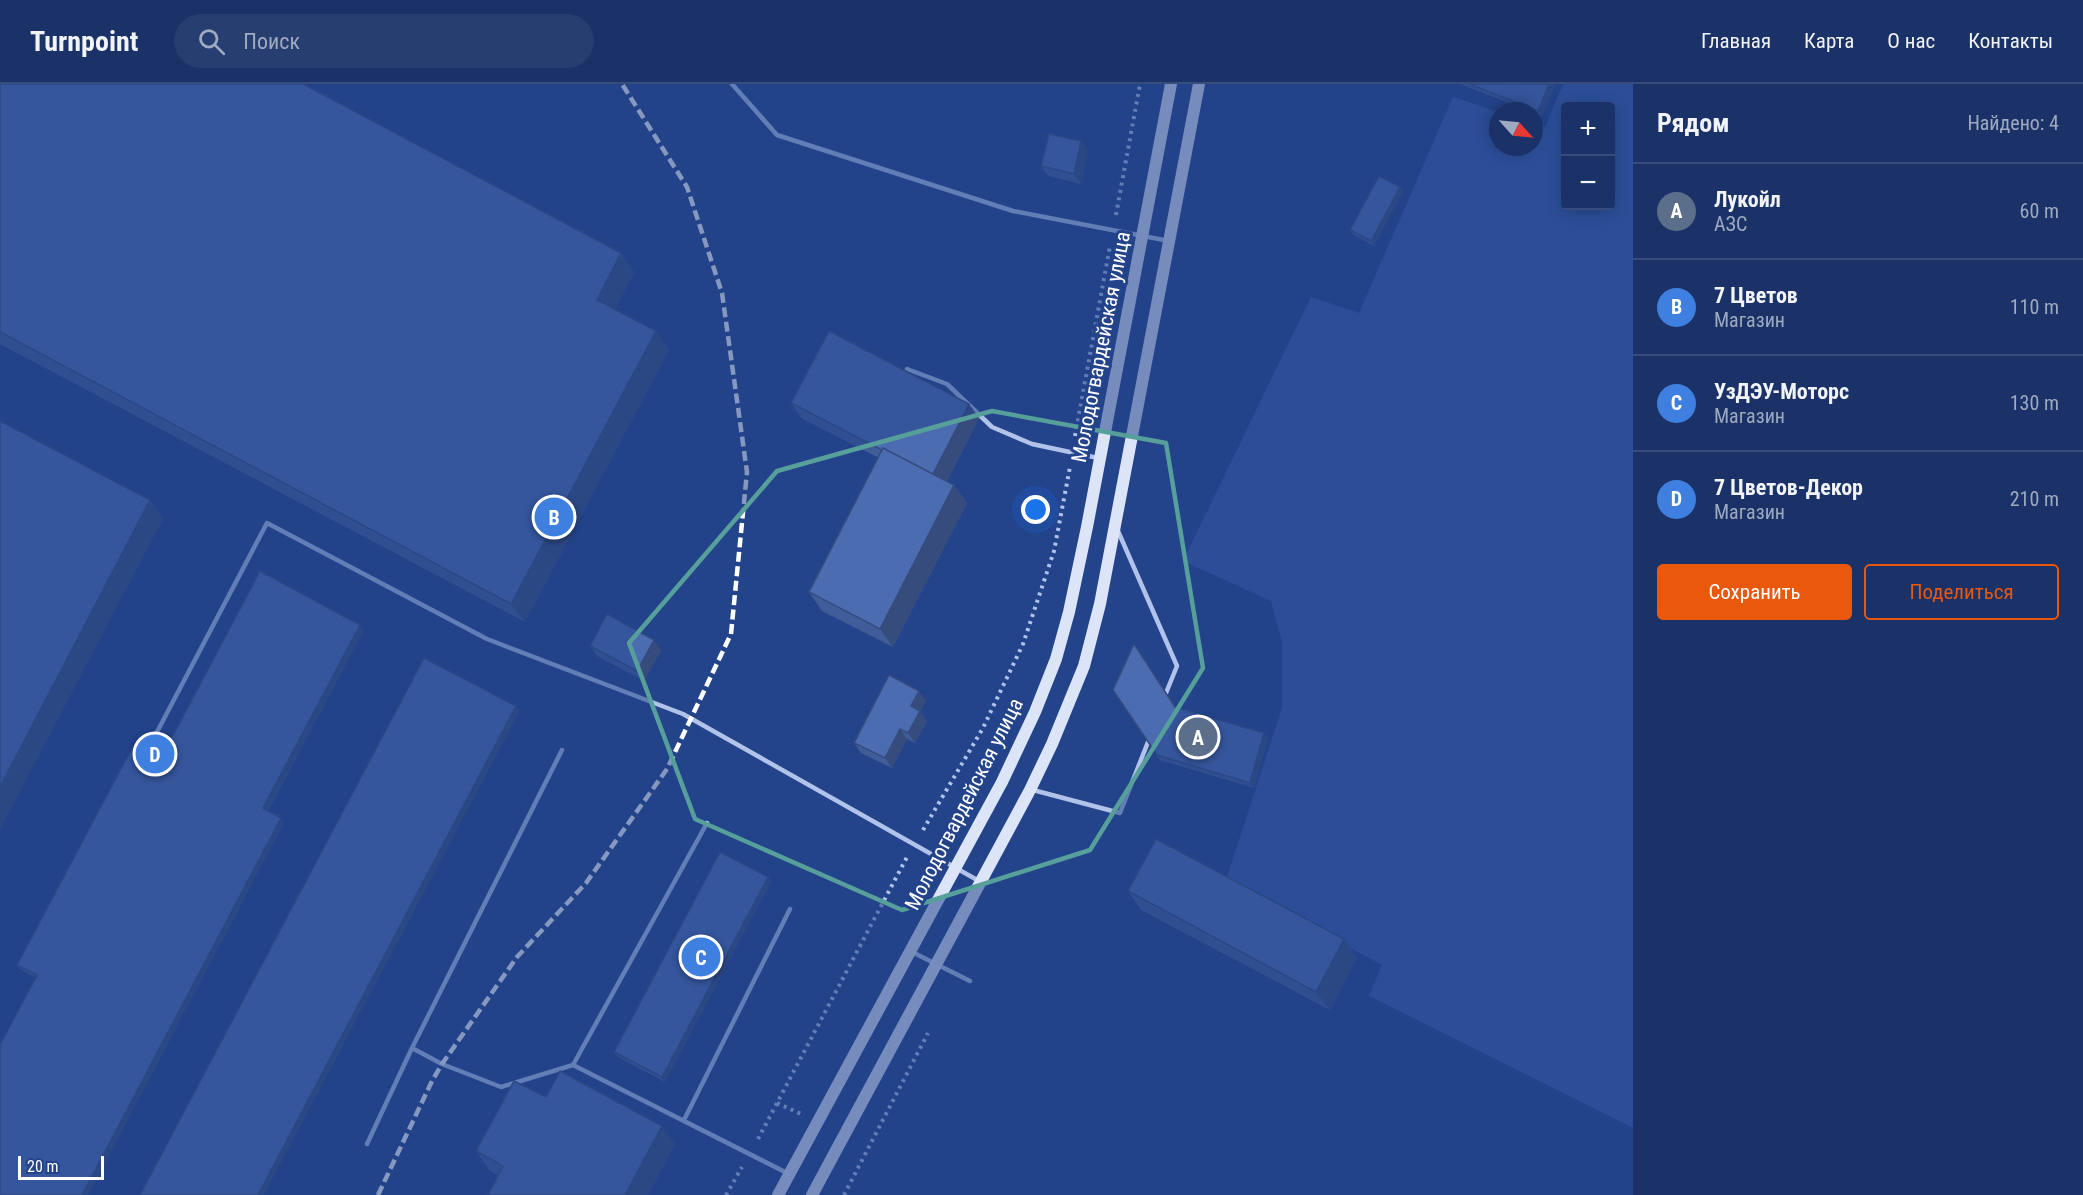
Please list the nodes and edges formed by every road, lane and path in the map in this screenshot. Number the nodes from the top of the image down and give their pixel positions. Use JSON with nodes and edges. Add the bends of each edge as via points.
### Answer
{"nodes":[{"id":1,"x":732,"y":84,"type":"edge"},
{"id":2,"x":1140,"y":84,"type":"edge"},
{"id":3,"x":1171,"y":84,"type":"edge"},
{"id":4,"x":1199,"y":84,"type":"edge"},
{"id":5,"x":1113,"y":231,"type":"junction"},
{"id":6,"x":1142,"y":237,"type":"junction"},
{"id":7,"x":1169,"y":242,"type":"junction"},
{"id":8,"x":907,"y":369,"type":"edge"},
{"id":9,"x":1073,"y":452,"type":"junction"},
{"id":10,"x":1100,"y":458,"type":"junction"},
{"id":11,"x":1115,"y":524,"type":"junction"},
{"id":12,"x":1166,"y":693,"type":"edge"},
{"id":13,"x":157,"y":732,"type":"dead end"},
{"id":14,"x":1148,"y":742,"type":"edge"},
{"id":15,"x":562,"y":750,"type":"dead end"},
{"id":16,"x":1030,"y":790,"type":"junction"},
{"id":17,"x":707,"y":823,"type":"dead end"},
{"id":18,"x":914,"y":845,"type":"junction"},
{"id":19,"x":955,"y":867,"type":"junction"},
{"id":20,"x":982,"y":882,"type":"junction"},
{"id":21,"x":790,"y":909,"type":"dead end"},
{"id":22,"x":909,"y":950,"type":"junction"},
{"id":23,"x":937,"y":965,"type":"junction"},
{"id":24,"x":970,"y":981,"type":"dead end"},
{"id":25,"x":928,"y":1033,"type":"dead end"},
{"id":26,"x":412,"y":1048,"type":"junction"},
{"id":27,"x":573,"y":1065,"type":"junction"},
{"id":28,"x":684,"y":1120,"type":"junction"},
{"id":29,"x":366,"y":1144,"type":"dead end"},
{"id":30,"x":750,"y":1154,"type":"junction"},
{"id":31,"x":789,"y":1174,"type":"junction"},
{"id":32,"x":726,"y":1195,"type":"edge"},
{"id":33,"x":778,"y":1195,"type":"edge"},
{"id":34,"x":812,"y":1195,"type":"edge"},
{"id":35,"x":844,"y":1195,"type":"edge"}],
"edges":[{"from":1,"to":5,"type":"lane","via":[[777,135],[1013,211]]},
{"from":2,"to":5,"type":"path"},
{"from":3,"to":6,"type":"main road","name":"Молодогвардейская улица"},
{"from":4,"to":7,"type":"main road"},
{"from":5,"to":6,"type":"lane"},
{"from":5,"to":9,"type":"path"},
{"from":6,"to":7,"type":"lane"},
{"from":6,"to":10,"type":"main road","name":"Молодогвардейская улица"},
{"from":7,"to":11,"type":"main road"},
{"from":8,"to":9,"type":"lane","via":[[947,384],[992,427],[1032,444]]},
{"from":9,"to":10,"type":"lane"},
{"from":9,"to":18,"type":"path","via":[[1054,551],[1023,644],[983,728]]},
{"from":10,"to":19,"type":"main road","name":"Молодогвардейская улица","via":[[1056,659],[1002,782]]},
{"from":11,"to":12,"type":"lane","via":[[1177,666]]},
{"from":11,"to":16,"type":"main road","via":[[1084,666]]},
{"from":13,"to":18,"type":"lane","via":[[267,523],[487,639],[683,714]]},
{"from":14,"to":16,"type":"lane","via":[[1120,813]]},
{"from":15,"to":26,"type":"lane"},
{"from":16,"to":20,"type":"main road"},
{"from":17,"to":27,"type":"lane"},
{"from":18,"to":19,"type":"lane"},
{"from":18,"to":30,"type":"path"},
{"from":19,"to":20,"type":"lane"},
{"from":19,"to":22,"type":"main road","name":"Молодогвардейская улица"},
{"from":20,"to":23,"type":"main road"},
{"from":21,"to":28,"type":"lane"},
{"from":22,"to":23,"type":"lane"},
{"from":22,"to":31,"type":"main road","name":"Молодогвардейская улица"},
{"from":23,"to":24,"type":"lane"},
{"from":23,"to":34,"type":"main road"},
{"from":25,"to":35,"type":"path"},
{"from":26,"to":27,"type":"lane","via":[[501,1087]]},
{"from":26,"to":29,"type":"lane"},
{"from":27,"to":28,"type":"lane"},
{"from":28,"to":30,"type":"lane"},
{"from":30,"to":31,"type":"lane"},
{"from":30,"to":32,"type":"path"},
{"from":31,"to":33,"type":"main road","name":"Молодогвардейская улица"}]}
